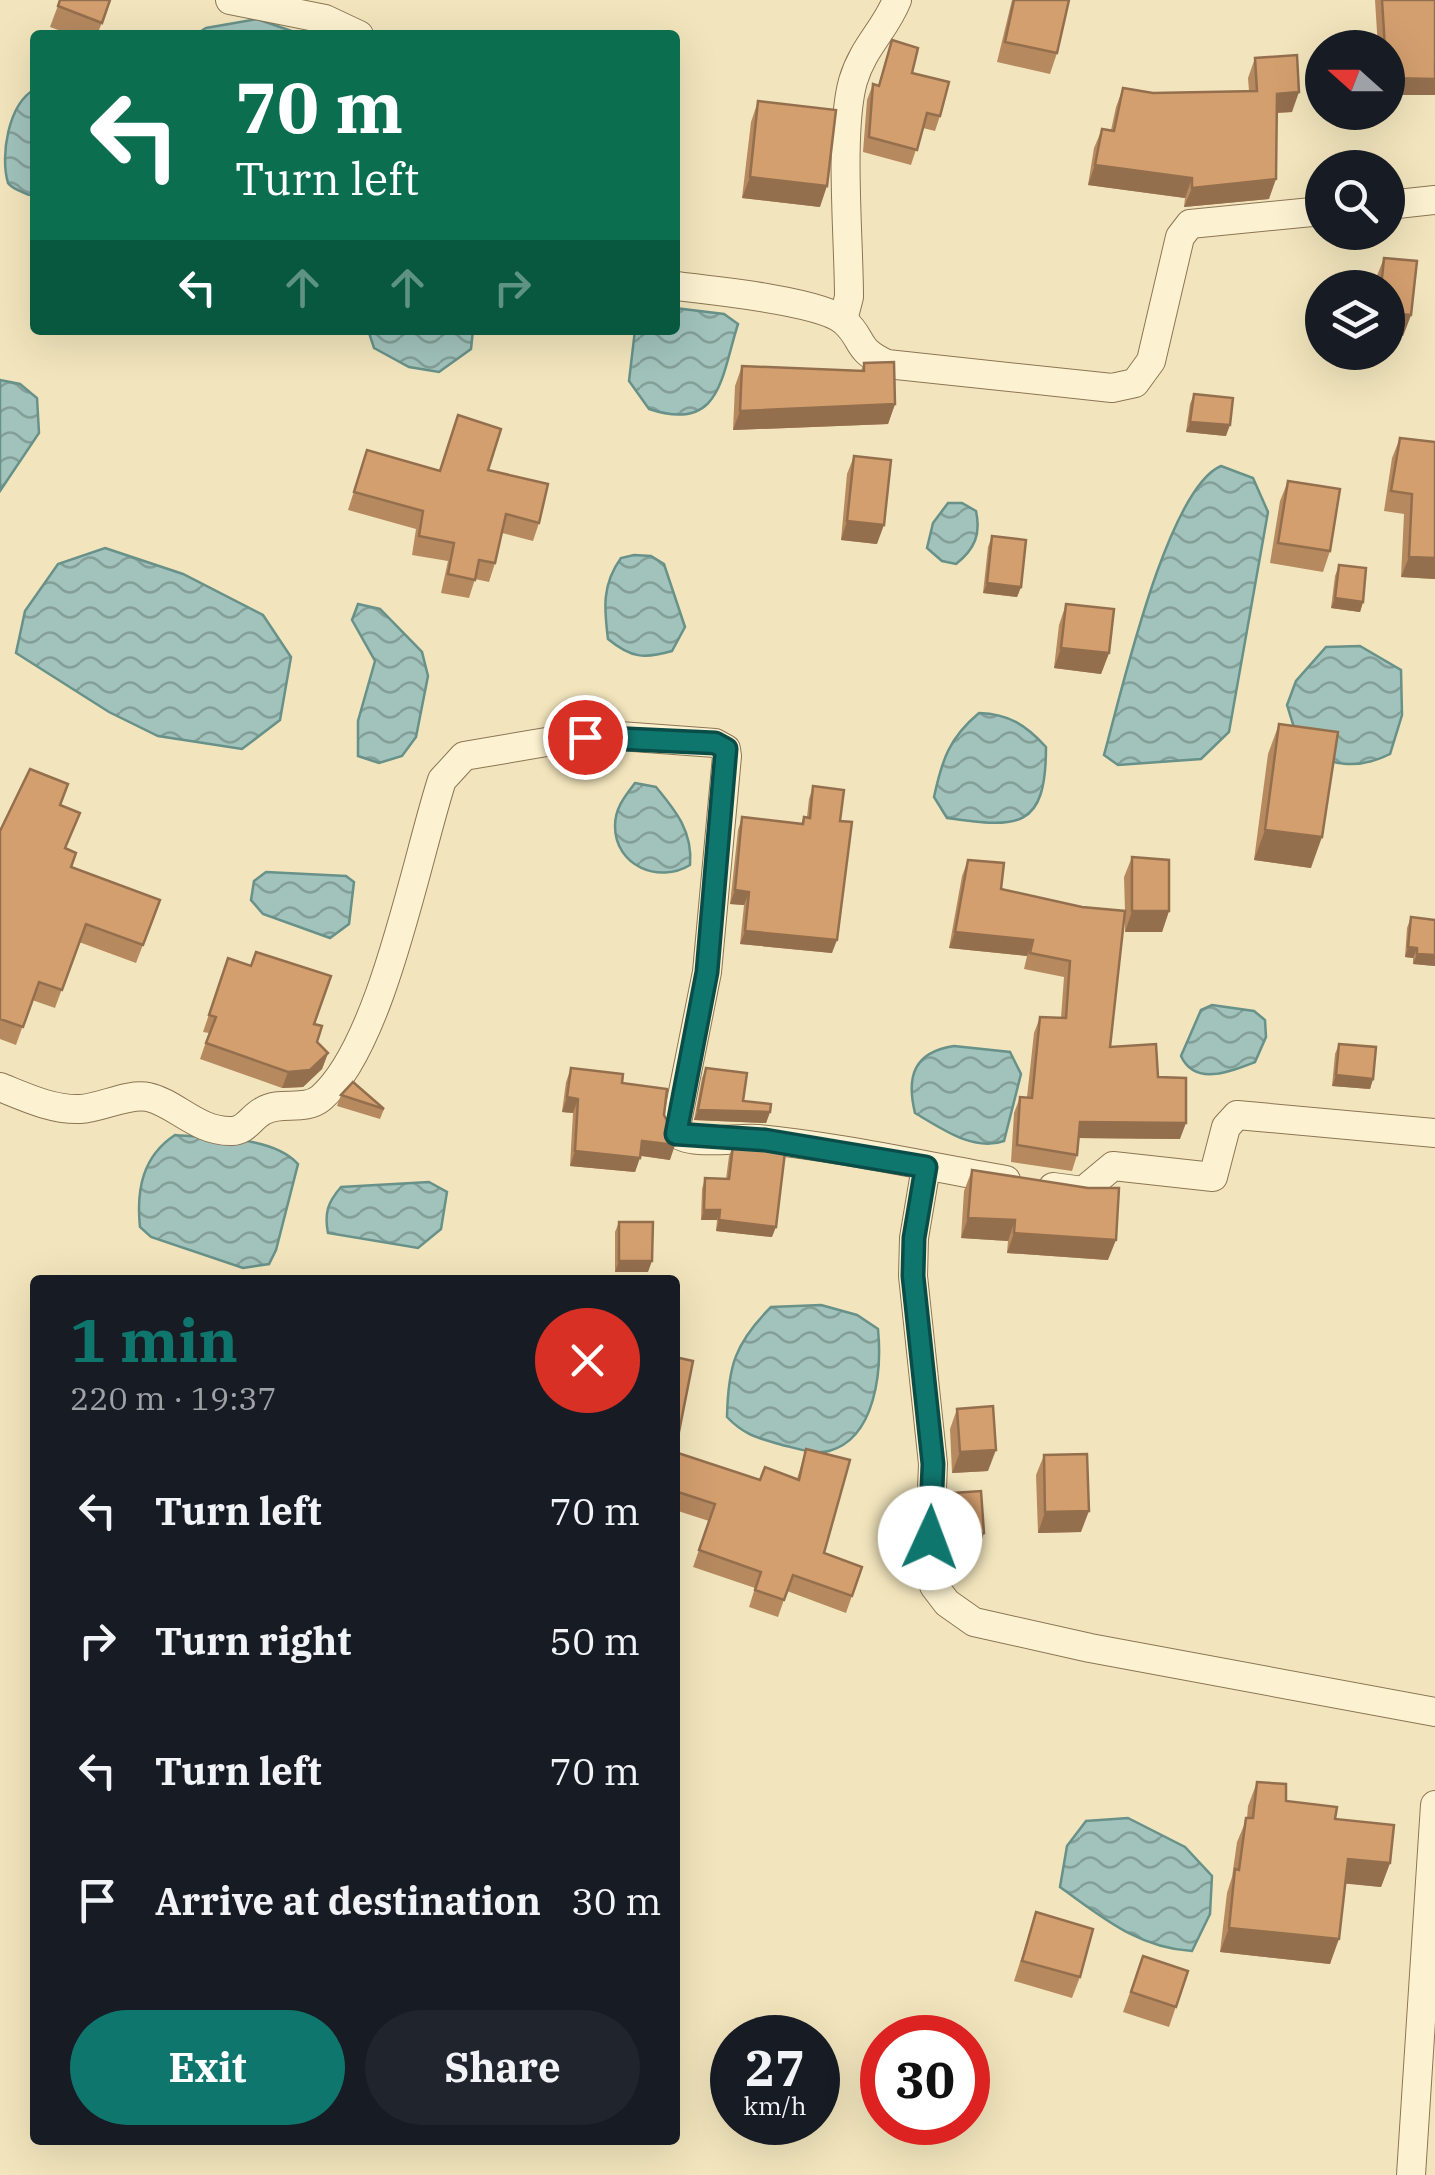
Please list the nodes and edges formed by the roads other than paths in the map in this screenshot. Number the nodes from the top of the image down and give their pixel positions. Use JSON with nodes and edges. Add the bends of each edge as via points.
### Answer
{"nodes":[{"id":1,"x":230,"y":0,"type":"edge"},
{"id":2,"x":896,"y":0,"type":"edge"},
{"id":3,"x":348,"y":30,"type":"edge"},
{"id":4,"x":1435,"y":200,"type":"edge"},
{"id":5,"x":1405,"y":203,"type":"edge"},
{"id":6,"x":1305,"y":213,"type":"edge"},
{"id":7,"x":680,"y":287,"type":"edge"},
{"id":8,"x":843,"y":320,"type":"junction"},
{"id":9,"x":0,"y":1086,"type":"edge"},
{"id":10,"x":1435,"y":1132,"type":"edge"},
{"id":11,"x":926,"y":1167,"type":"junction"},
{"id":12,"x":1435,"y":1712,"type":"edge"},
{"id":13,"x":1435,"y":1805,"type":"edge"},
{"id":14,"x":1411,"y":2175,"type":"edge"}],
"edges":[{"from":1,"to":3,"type":"street","via":[[325,19]]},
{"from":2,"to":8,"type":"street","via":[[852,82],[849,297]]},
{"from":4,"to":5,"type":"street"},
{"from":6,"to":8,"type":"street","via":[[1190,224],[1180,237],[1151,361],[1136,382],[1080,386],[887,364],[865,354]]},
{"from":7,"to":8,"type":"street","via":[[769,298]]},
{"from":9,"to":11,"type":"street","via":[[40,1103],[79,1109],[148,1097],[191,1122],[229,1132],[276,1106],[319,1100],[346,1068],[373,1005],[442,780],[464,756],[606,735],[715,743],[727,756],[707,972],[675,1132]]},
{"from":10,"to":11,"type":"street","via":[[1236,1115],[1226,1127],[1213,1177],[1114,1166],[1083,1191]]},
{"from":11,"to":12,"type":"street","via":[[913,1276],[933,1464],[934,1586],[947,1603],[974,1622],[1090,1648]]},
{"from":13,"to":14,"type":"street"}]}
